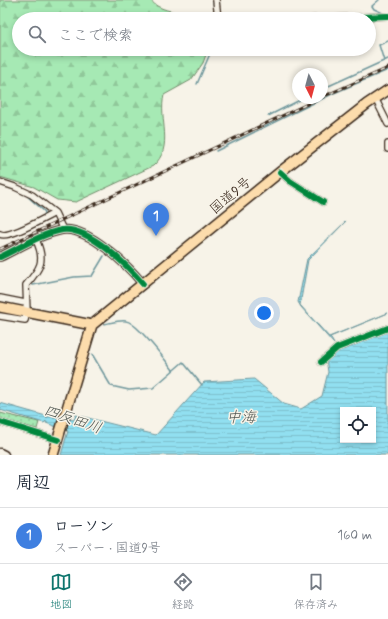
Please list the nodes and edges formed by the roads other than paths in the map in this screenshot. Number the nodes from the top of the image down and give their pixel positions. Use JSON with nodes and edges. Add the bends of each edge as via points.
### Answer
{"nodes":[{"id":1,"x":216,"y":0,"type":"edge"},
{"id":2,"x":217,"y":12,"type":"edge"},
{"id":3,"x":376,"y":16,"type":"edge"},
{"id":4,"x":388,"y":16,"type":"edge"},
{"id":5,"x":388,"y":90,"type":"edge"},
{"id":6,"x":375,"y":98,"type":"junction"},
{"id":7,"x":388,"y":124,"type":"edge"},
{"id":8,"x":388,"y":144,"type":"edge"},
{"id":9,"x":388,"y":149,"type":"edge"},
{"id":10,"x":280,"y":172,"type":"junction"},
{"id":11,"x":0,"y":182,"type":"edge"},
{"id":12,"x":323,"y":202,"type":"dead end"},
{"id":13,"x":55,"y":213,"type":"junction"},
{"id":14,"x":63,"y":230,"type":"junction"},
{"id":15,"x":0,"y":234,"type":"edge"},
{"id":16,"x":36,"y":240,"type":"junction"},
{"id":17,"x":0,"y":257,"type":"edge"},
{"id":18,"x":143,"y":284,"type":"junction"},
{"id":19,"x":0,"y":298,"type":"edge"},
{"id":20,"x":0,"y":307,"type":"edge"},
{"id":21,"x":26,"y":308,"type":"junction"},
{"id":22,"x":0,"y":316,"type":"edge"},
{"id":23,"x":92,"y":325,"type":"junction"},
{"id":24,"x":388,"y":328,"type":"edge"},
{"id":25,"x":321,"y":362,"type":"dead end"},
{"id":26,"x":0,"y":422,"type":"edge"},
{"id":27,"x":58,"y":440,"type":"junction"},
{"id":28,"x":0,"y":453,"type":"edge"},
{"id":29,"x":4,"y":455,"type":"edge"},
{"id":30,"x":53,"y":455,"type":"edge"}],
"edges":[{"from":1,"to":2,"type":"street"},
{"from":3,"to":4,"type":"street"},
{"from":5,"to":6,"type":"highway","name":"国道9号"},
{"from":6,"to":7,"type":"street"},
{"from":6,"to":10,"type":"highway","name":"国道9号"},
{"from":8,"to":9,"type":"street"},
{"from":10,"to":12,"type":"street"},
{"from":10,"to":18,"type":"highway","name":"国道9号"},
{"from":11,"to":13,"type":"street","via":[[32,195]]},
{"from":13,"to":14,"type":"street"},
{"from":13,"to":15,"type":"street","via":[[13,233],[4,236]]},
{"from":14,"to":16,"type":"street"},
{"from":14,"to":18,"type":"street","via":[[83,233],[95,240]]},
{"from":16,"to":17,"type":"street"},
{"from":16,"to":21,"type":"street","via":[[42,257],[37,272],[26,285]]},
{"from":18,"to":23,"type":"highway","name":"国道9号"},
{"from":19,"to":21,"type":"street"},
{"from":20,"to":21,"type":"highway"},
{"from":21,"to":22,"type":"street","via":[[25,320]]},
{"from":21,"to":23,"type":"highway"},
{"from":23,"to":27,"type":"highway"},
{"from":24,"to":25,"type":"street","via":[[337,348]]},
{"from":26,"to":27,"type":"street"},
{"from":27,"to":30,"type":"highway"},
{"from":28,"to":29,"type":"main road"}]}
